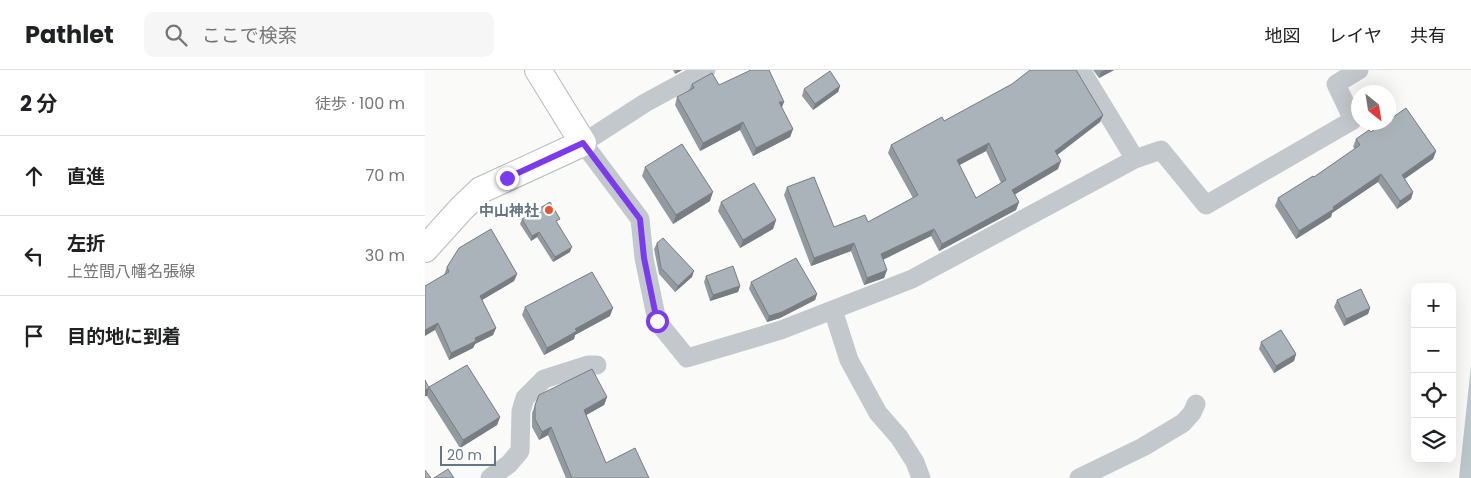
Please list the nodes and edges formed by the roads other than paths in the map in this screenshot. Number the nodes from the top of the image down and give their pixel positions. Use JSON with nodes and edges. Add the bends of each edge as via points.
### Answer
{"nodes":[{"id":1,"x":538,"y":70,"type":"edge"},
{"id":2,"x":706,"y":70,"type":"edge"},
{"id":3,"x":1081,"y":70,"type":"edge"},
{"id":4,"x":1359,"y":70,"type":"edge"},
{"id":5,"x":583,"y":143,"type":"junction"},
{"id":6,"x":1135,"y":158,"type":"junction"},
{"id":7,"x":425,"y":249,"type":"edge"},
{"id":8,"x":833,"y":310,"type":"junction"},
{"id":9,"x":597,"y":365,"type":"dead end"},
{"id":10,"x":1196,"y":404,"type":"dead end"},
{"id":11,"x":490,"y":478,"type":"edge"},
{"id":12,"x":921,"y":478,"type":"edge"},
{"id":13,"x":1079,"y":478,"type":"edge"}],
"edges":[{"from":1,"to":5,"type":"main road"},
{"from":2,"to":5,"type":"street","via":[[645,103]]},
{"from":3,"to":6,"type":"street"},
{"from":4,"to":6,"type":"street","via":[[1336,84],[1353,120],[1206,205],[1161,150]]},
{"from":5,"to":7,"type":"main road","via":[[481,190]]},
{"from":5,"to":8,"type":"street","via":[[640,219],[657,321],[687,358],[781,330]]},
{"from":6,"to":8,"type":"street","via":[[912,279]]},
{"from":8,"to":12,"type":"street","via":[[849,360],[878,413],[899,436],[915,462]]},
{"from":9,"to":11,"type":"street","via":[[544,380],[525,398],[521,411],[520,451]]},
{"from":10,"to":13,"type":"street","via":[[1183,423],[1143,448]]}]}
